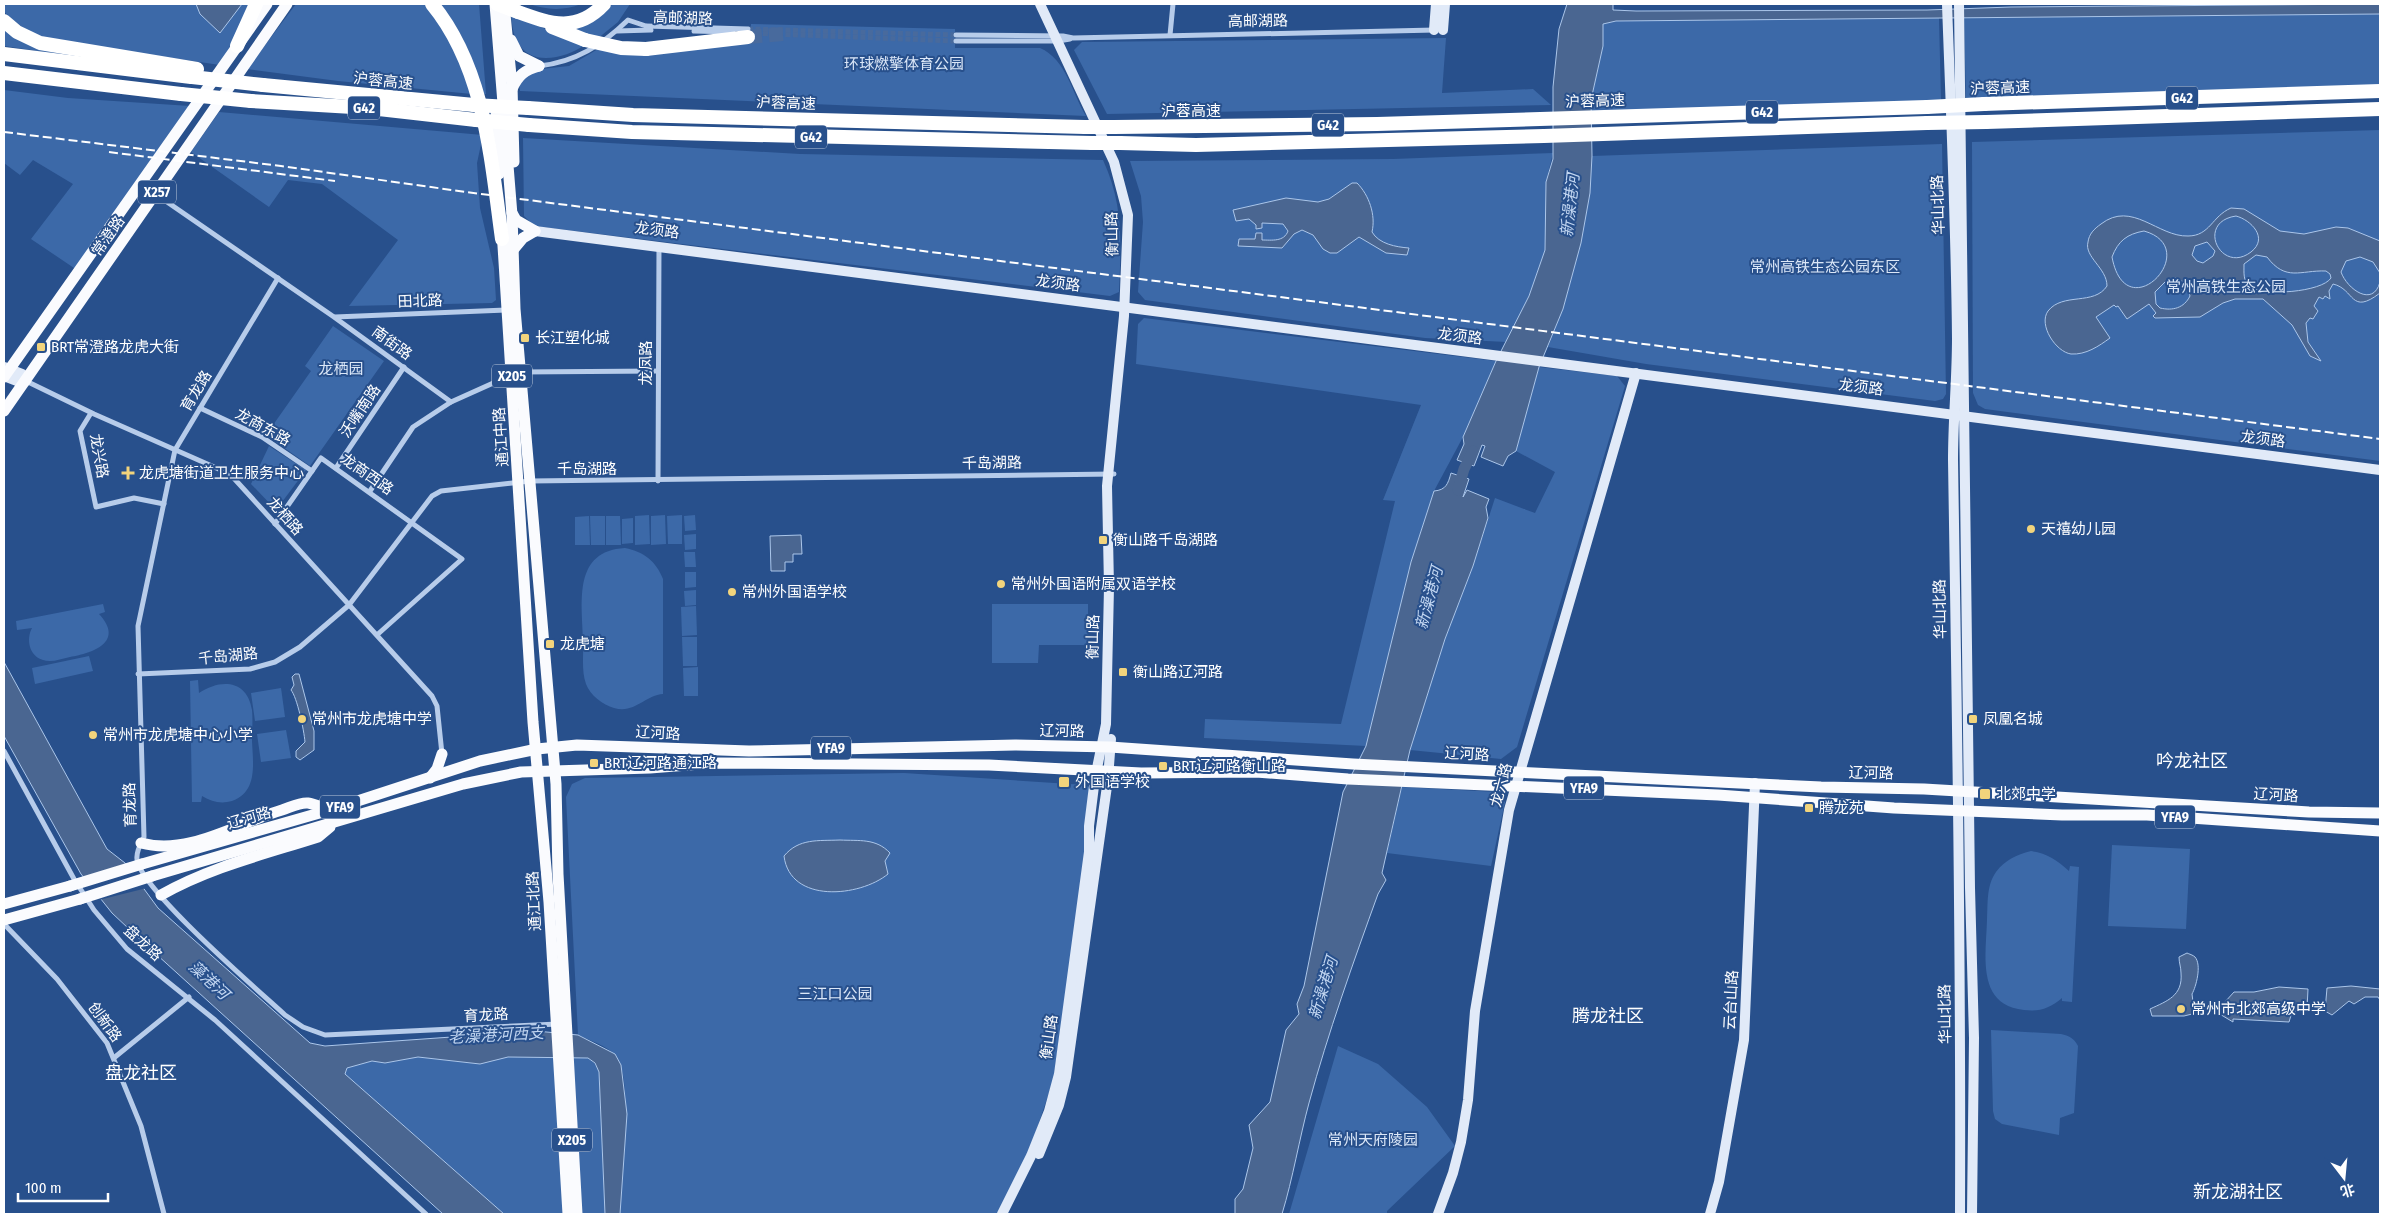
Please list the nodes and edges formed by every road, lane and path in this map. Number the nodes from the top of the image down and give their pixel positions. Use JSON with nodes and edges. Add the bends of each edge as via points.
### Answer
{"nodes":[{"id":1,"x":256,"y":4,"type":"edge"},
{"id":2,"x":267,"y":4,"type":"edge"},
{"id":3,"x":287,"y":4,"type":"edge"},
{"id":4,"x":432,"y":4,"type":"edge"},
{"id":5,"x":488,"y":4,"type":"edge"},
{"id":6,"x":496,"y":4,"type":"edge"},
{"id":7,"x":595,"y":4,"type":"edge"},
{"id":8,"x":604,"y":4,"type":"edge"},
{"id":9,"x":1040,"y":4,"type":"edge"},
{"id":10,"x":1048,"y":4,"type":"edge"},
{"id":11,"x":1173,"y":4,"type":"edge"},
{"id":12,"x":1436,"y":4,"type":"edge"},
{"id":13,"x":1445,"y":4,"type":"edge"},
{"id":14,"x":1947,"y":4,"type":"edge"},
{"id":15,"x":1959,"y":4,"type":"edge"},
{"id":16,"x":514,"y":6,"type":"edge"},
{"id":17,"x":538,"y":20,"type":"junction"},
{"id":18,"x":4,"y":21,"type":"edge"},
{"id":19,"x":508,"y":30,"type":"junction"},
{"id":20,"x":1439,"y":30,"type":"junction"},
{"id":21,"x":616,"y":31,"type":"junction"},
{"id":22,"x":748,"y":33,"type":"junction"},
{"id":23,"x":1170,"y":35,"type":"junction"},
{"id":24,"x":956,"y":38,"type":"tunnel mouth"},
{"id":25,"x":1063,"y":38,"type":"junction"},
{"id":26,"x":237,"y":46,"type":"junction"},
{"id":27,"x":4,"y":54,"type":"edge"},
{"id":28,"x":539,"y":66,"type":"junction"},
{"id":29,"x":4,"y":73,"type":"edge"},
{"id":30,"x":194,"y":73,"type":"junction"},
{"id":31,"x":4,"y":78,"type":"edge"},
{"id":32,"x":112,"y":86,"type":"junction"},
{"id":33,"x":512,"y":90,"type":"junction"},
{"id":34,"x":2380,"y":91,"type":"edge"},
{"id":35,"x":2380,"y":109,"type":"edge"},
{"id":36,"x":141,"y":184,"type":"junction"},
{"id":37,"x":156,"y":193,"type":"junction"},
{"id":38,"x":512,"y":215,"type":"junction"},
{"id":39,"x":536,"y":231,"type":"junction"},
{"id":40,"x":502,"y":239,"type":"junction"},
{"id":41,"x":659,"y":245,"type":"junction"},
{"id":42,"x":513,"y":250,"type":"junction"},
{"id":43,"x":278,"y":278,"type":"junction"},
{"id":44,"x":1127,"y":308,"type":"junction"},
{"id":45,"x":506,"y":310,"type":"junction"},
{"id":46,"x":334,"y":317,"type":"junction"},
{"id":47,"x":404,"y":367,"type":"junction"},
{"id":48,"x":658,"y":370,"type":"junction"},
{"id":49,"x":5,"y":373,"type":"edge"},
{"id":50,"x":1636,"y":373,"type":"junction"},
{"id":51,"x":516,"y":374,"type":"junction"},
{"id":52,"x":26,"y":381,"type":"junction"},
{"id":53,"x":452,"y":402,"type":"junction"},
{"id":54,"x":200,"y":408,"type":"junction"},
{"id":55,"x":4,"y":411,"type":"edge"},
{"id":56,"x":91,"y":413,"type":"junction"},
{"id":57,"x":1953,"y":414,"type":"junction"},
{"id":58,"x":1965,"y":416,"type":"junction"},
{"id":59,"x":175,"y":450,"type":"junction"},
{"id":60,"x":336,"y":468,"type":"junction"},
{"id":61,"x":2380,"y":470,"type":"edge"},
{"id":62,"x":312,"y":471,"type":"junction"},
{"id":63,"x":1111,"y":474,"type":"junction"},
{"id":64,"x":658,"y":481,"type":"junction"},
{"id":65,"x":524,"y":482,"type":"junction"},
{"id":66,"x":370,"y":491,"type":"junction"},
{"id":67,"x":164,"y":504,"type":"junction"},
{"id":68,"x":413,"y":522,"type":"junction"},
{"id":69,"x":275,"y":524,"type":"junction"},
{"id":70,"x":349,"y":605,"type":"junction"},
{"id":71,"x":378,"y":634,"type":"junction"},
{"id":72,"x":138,"y":674,"type":"junction"},
{"id":73,"x":552,"y":747,"type":"junction"},
{"id":74,"x":1106,"y":747,"type":"junction"},
{"id":75,"x":536,"y":749,"type":"junction"},
{"id":76,"x":4,"y":751,"type":"edge"},
{"id":77,"x":442,"y":754,"type":"junction"},
{"id":78,"x":461,"y":768,"type":"junction"},
{"id":79,"x":554,"y":770,"type":"junction"},
{"id":80,"x":539,"y":771,"type":"junction"},
{"id":81,"x":1103,"y":771,"type":"junction"},
{"id":82,"x":1520,"y":772,"type":"junction"},
{"id":83,"x":430,"y":778,"type":"junction"},
{"id":84,"x":1755,"y":783,"type":"junction"},
{"id":85,"x":1516,"y":784,"type":"junction"},
{"id":86,"x":1964,"y":791,"type":"junction"},
{"id":87,"x":1754,"y":798,"type":"junction"},
{"id":88,"x":330,"y":810,"type":"junction"},
{"id":89,"x":1964,"y":811,"type":"junction"},
{"id":90,"x":2380,"y":813,"type":"edge"},
{"id":91,"x":333,"y":824,"type":"junction"},
{"id":92,"x":2380,"y":832,"type":"edge"},
{"id":93,"x":141,"y":843,"type":"junction"},
{"id":94,"x":161,"y":895,"type":"junction"},
{"id":95,"x":4,"y":904,"type":"edge"},
{"id":96,"x":4,"y":920,"type":"edge"},
{"id":97,"x":4,"y":924,"type":"edge"},
{"id":98,"x":188,"y":997,"type":"junction"},
{"id":99,"x":561,"y":1026,"type":"junction"},
{"id":100,"x":114,"y":1057,"type":"junction"},
{"id":101,"x":564,"y":1066,"type":"junction"},
{"id":102,"x":164,"y":1214,"type":"edge"},
{"id":103,"x":426,"y":1214,"type":"edge"},
{"id":104,"x":568,"y":1214,"type":"edge"},
{"id":105,"x":577,"y":1214,"type":"edge"},
{"id":106,"x":1002,"y":1214,"type":"edge"},
{"id":107,"x":1009,"y":1214,"type":"edge"},
{"id":108,"x":1438,"y":1214,"type":"edge"},
{"id":109,"x":1710,"y":1214,"type":"edge"},
{"id":110,"x":1960,"y":1214,"type":"edge"},
{"id":111,"x":1972,"y":1214,"type":"edge"}],
"edges":[{"from":1,"to":26,"type":"highway"},
{"from":2,"to":26,"type":"main road","name":"常澄路","number":"X257"},
{"from":3,"to":37,"type":"main road","name":"常澄路","number":"X257"},
{"from":4,"to":40,"type":"highway","via":[[465,54],[485,126]]},
{"from":5,"to":40,"type":"main road","name":"通江中路","number":"X205"},
{"from":6,"to":16,"type":"highway","bridge":true},
{"from":6,"to":38,"type":"main road","name":"通江中路","number":"X205"},
{"from":7,"to":16,"type":"highway","via":[[586,11],[560,17]]},
{"from":8,"to":17,"type":"highway","via":[[578,22],[564,24]]},
{"from":9,"to":25,"type":"street","name":"衡山路"},
{"from":10,"to":25,"type":"street","name":"衡山路"},
{"from":11,"to":23,"type":"street"},
{"from":12,"to":20,"type":"street"},
{"from":13,"to":20,"type":"street"},
{"from":14,"to":57,"type":"street","name":"华山北路","via":[[1957,341]]},
{"from":15,"to":58,"type":"street","name":"华山北路"},
{"from":16,"to":17,"type":"highway"},
{"from":16,"to":19,"type":"main road"},
{"from":17,"to":22,"type":"highway","bridge":true,"via":[[585,40],[621,48],[646,49]]},
{"from":18,"to":30,"type":"highway","via":[[17,32],[40,43]]},
{"from":19,"to":28,"type":"main road","via":[[518,56]]},
{"from":19,"to":33,"type":"main road"},
{"from":20,"to":23,"type":"street","name":"高邮湖路"},
{"from":21,"to":22,"type":"street","name":"高邮湖路"},
{"from":21,"to":22,"type":"street","name":"高邮湖路","via":[[628,20],[646,26]]},
{"from":21,"to":28,"type":"street","name":"高邮湖路","via":[[583,55],[566,62]]},
{"from":23,"to":25,"type":"street","name":"高邮湖路"},
{"from":24,"to":25,"type":"street","name":"高邮湖路"},
{"from":25,"to":44,"type":"street","name":"衡山路","via":[[1124,193],[1128,215]]},
{"from":26,"to":36,"type":"main road","name":"常澄路","number":"X257"},
{"from":27,"to":30,"type":"highway"},
{"from":28,"to":33,"type":"main road","via":[[522,73]]},
{"from":29,"to":32,"type":"highway","name":"沪蓉高速","number":"G42"},
{"from":30,"to":34,"type":"highway","name":"沪蓉高速","number":"G42","bridge":true,"via":[[410,100],[633,115],[1085,127],[1367,124]]},
{"from":31,"to":32,"type":"highway"},
{"from":32,"to":35,"type":"highway","name":"沪蓉高速","number":"G42","bridge":true,"via":[[251,101],[641,132],[1196,145]]},
{"from":33,"to":38,"type":"main road"},
{"from":36,"to":37,"type":"street","name":"南街路"},
{"from":36,"to":49,"type":"main road","name":"常澄路","number":"X257"},
{"from":37,"to":43,"type":"street","name":"南街路"},
{"from":37,"to":52,"type":"main road","name":"常澄路","number":"X257"},
{"from":38,"to":39,"type":"main road"},
{"from":38,"to":42,"type":"main road","name":"通江中路","number":"X205"},
{"from":39,"to":41,"type":"street","name":"龙须路"},
{"from":39,"to":42,"type":"main road","via":[[523,238]]},
{"from":40,"to":45,"type":"main road","name":"通江中路","number":"X205"},
{"from":41,"to":44,"type":"street","name":"龙须路"},
{"from":41,"to":48,"type":"street","name":"龙凤路"},
{"from":42,"to":51,"type":"main road","name":"通江中路","number":"X205"},
{"from":43,"to":46,"type":"street","name":"南街路"},
{"from":43,"to":54,"type":"street","name":"育龙路"},
{"from":44,"to":50,"type":"street","name":"龙须路"},
{"from":44,"to":63,"type":"street","name":"衡山路"},
{"from":45,"to":46,"type":"street","name":"田北路"},
{"from":45,"to":51,"type":"main road","name":"通江中路","number":"X205"},
{"from":46,"to":47,"type":"street","name":"南街路"},
{"from":47,"to":53,"type":"street","name":"南街路"},
{"from":47,"to":60,"type":"street","name":"沃嘴南路"},
{"from":48,"to":51,"type":"street"},
{"from":48,"to":64,"type":"street","name":"龙凤路"},
{"from":49,"to":52,"type":"street","via":[[22,374]]},
{"from":50,"to":57,"type":"street","name":"龙须路"},
{"from":50,"to":82,"type":"street","name":"龙六路"},
{"from":51,"to":53,"type":"street"},
{"from":51,"to":65,"type":"main road","name":"通江中路","number":"X205"},
{"from":52,"to":55,"type":"main road","name":"常澄路","number":"X257"},
{"from":52,"to":56,"type":"street","name":"龙栖路"},
{"from":53,"to":66,"type":"street","via":[[413,427]]},
{"from":54,"to":59,"type":"street","name":"育龙路"},
{"from":54,"to":62,"type":"street","name":"龙商东路","via":[[262,437]]},
{"from":56,"to":59,"type":"street","name":"龙栖路"},
{"from":56,"to":67,"type":"street","name":"龙兴路","via":[[80,431],[96,507],[134,498]]},
{"from":57,"to":58,"type":"street","name":"龙须路"},
{"from":57,"to":86,"type":"street","name":"华山北路"},
{"from":58,"to":61,"type":"street","name":"龙须路"},
{"from":58,"to":86,"type":"street","name":"华山北路"},
{"from":59,"to":67,"type":"street","name":"育龙路"},
{"from":59,"to":69,"type":"street","name":"龙栖路","via":[[230,474]]},
{"from":60,"to":62,"type":"street","name":"龙商西路","via":[[321,458]]},
{"from":60,"to":66,"type":"street","name":"龙商西路"},
{"from":62,"to":69,"type":"street","name":"龙商西路"},
{"from":63,"to":64,"type":"street","name":"千岛湖路"},
{"from":63,"to":74,"type":"street","name":"衡山路","via":[[1115,584]]},
{"from":64,"to":65,"type":"street","name":"千岛湖路"},
{"from":65,"to":68,"type":"street","name":"千岛湖路","via":[[441,491],[432,496]]},
{"from":65,"to":73,"type":"main road","name":"通江中路","number":"X205"},
{"from":65,"to":75,"type":"main road","name":"通江中路","number":"X205"},
{"from":66,"to":68,"type":"street","name":"龙商西路"},
{"from":67,"to":72,"type":"street","name":"育龙路","via":[[138,626]]},
{"from":68,"to":70,"type":"street","name":"千岛湖路"},
{"from":68,"to":71,"type":"street","name":"龙商西路","via":[[462,559]]},
{"from":69,"to":70,"type":"street","name":"龙栖路"},
{"from":70,"to":71,"type":"street","name":"龙栖路"},
{"from":70,"to":72,"type":"street","name":"千岛湖路","via":[[300,647],[275,662],[250,669]]},
{"from":71,"to":77,"type":"street","name":"龙栖路","via":[[432,696],[437,706]]},
{"from":72,"to":93,"type":"street","name":"育龙路","via":[[144,837]]},
{"from":73,"to":74,"type":"main road","name":"辽河路","number":"YFA9","via":[[637,746],[741,751],[1015,745]]},
{"from":73,"to":75,"type":"main road","number":"YFA9"},
{"from":73,"to":79,"type":"main road","name":"通江北路"},
{"from":74,"to":81,"type":"street","name":"衡山路"},
{"from":74,"to":82,"type":"main road","name":"辽河路","number":"YFA9"},
{"from":75,"to":78,"type":"main road","name":"辽河路","number":"YFA9"},
{"from":75,"to":80,"type":"main road","name":"通江中路"},
{"from":76,"to":98,"type":"street","name":"盘龙路","via":[[94,910],[127,949]]},
{"from":77,"to":78,"type":"main road","via":[[450,766]]},
{"from":77,"to":83,"type":"main road"},
{"from":78,"to":83,"type":"main road","name":"辽河路","number":"YFA9"},
{"from":79,"to":80,"type":"main road","number":"YFA9"},
{"from":79,"to":81,"type":"main road","name":"辽河路","number":"YFA9","via":[[713,763],[989,764]]},
{"from":79,"to":99,"type":"main road","name":"通江北路"},
{"from":80,"to":91,"type":"main road","name":"辽河路","number":"YFA9","via":[[463,784]]},
{"from":80,"to":99,"type":"main road","name":"通江北路"},
{"from":81,"to":85,"type":"main road","name":"辽河路","number":"YFA9","via":[[1256,772],[1348,779]]},
{"from":81,"to":106,"type":"street","name":"衡山路","via":[[1094,780],[1089,852],[1059,1074],[1031,1156]]},
{"from":81,"to":107,"type":"street","name":"衡山路","via":[[1066,1077],[1048,1134]]},
{"from":82,"to":84,"type":"main road","name":"辽河路","number":"YFA9"},
{"from":82,"to":85,"type":"street","name":"龙六路"},
{"from":83,"to":88,"type":"main road","name":"辽河路","number":"YFA9"},
{"from":84,"to":86,"type":"main road","name":"辽河路","number":"YFA9"},
{"from":84,"to":87,"type":"street","name":"云台山路"},
{"from":85,"to":87,"type":"main road","name":"辽河路","number":"YFA9"},
{"from":85,"to":108,"type":"street","name":"龙六路","via":[[1475,1011],[1461,1142]]},
{"from":86,"to":89,"type":"street","name":"华山北路"},
{"from":86,"to":90,"type":"main road","name":"辽河路","number":"YFA9"},
{"from":87,"to":89,"type":"main road","name":"辽河路","number":"YFA9"},
{"from":87,"to":109,"type":"street","name":"云台山路","via":[[1744,1040],[1719,1182]]},
{"from":88,"to":93,"type":"main road","via":[[307,803],[173,846],[158,848]]},
{"from":88,"to":95,"type":"main road","name":"辽河路","number":"YFA9","bridge":true},
{"from":89,"to":92,"type":"main road","name":"辽河路","number":"YFA9","via":[[2147,815]]},
{"from":89,"to":110,"type":"street","name":"华山北路","via":[[1957,900]]},
{"from":89,"to":111,"type":"street","name":"华山北路","via":[[1974,1038]]},
{"from":91,"to":94,"type":"main road","via":[[318,837],[212,871]]},
{"from":91,"to":96,"type":"main road","name":"辽河路","number":"YFA9","bridge":true},
{"from":93,"to":94,"type":"street","name":"育龙路","via":[[137,859],[140,869]]},
{"from":94,"to":99,"type":"street","name":"育龙路","via":[[189,927],[285,1015],[303,1027],[325,1035]]},
{"from":97,"to":100,"type":"street","name":"创新路","via":[[75,1001]]},
{"from":98,"to":100,"type":"street"},
{"from":98,"to":103,"type":"street","name":"盘龙路"},
{"from":99,"to":101,"type":"main road"},
{"from":100,"to":102,"type":"street","name":"创新路","via":[[141,1126]]},
{"from":101,"to":104,"type":"main road","number":"X205"},
{"from":101,"to":105,"type":"main road","number":"X205"}]}
